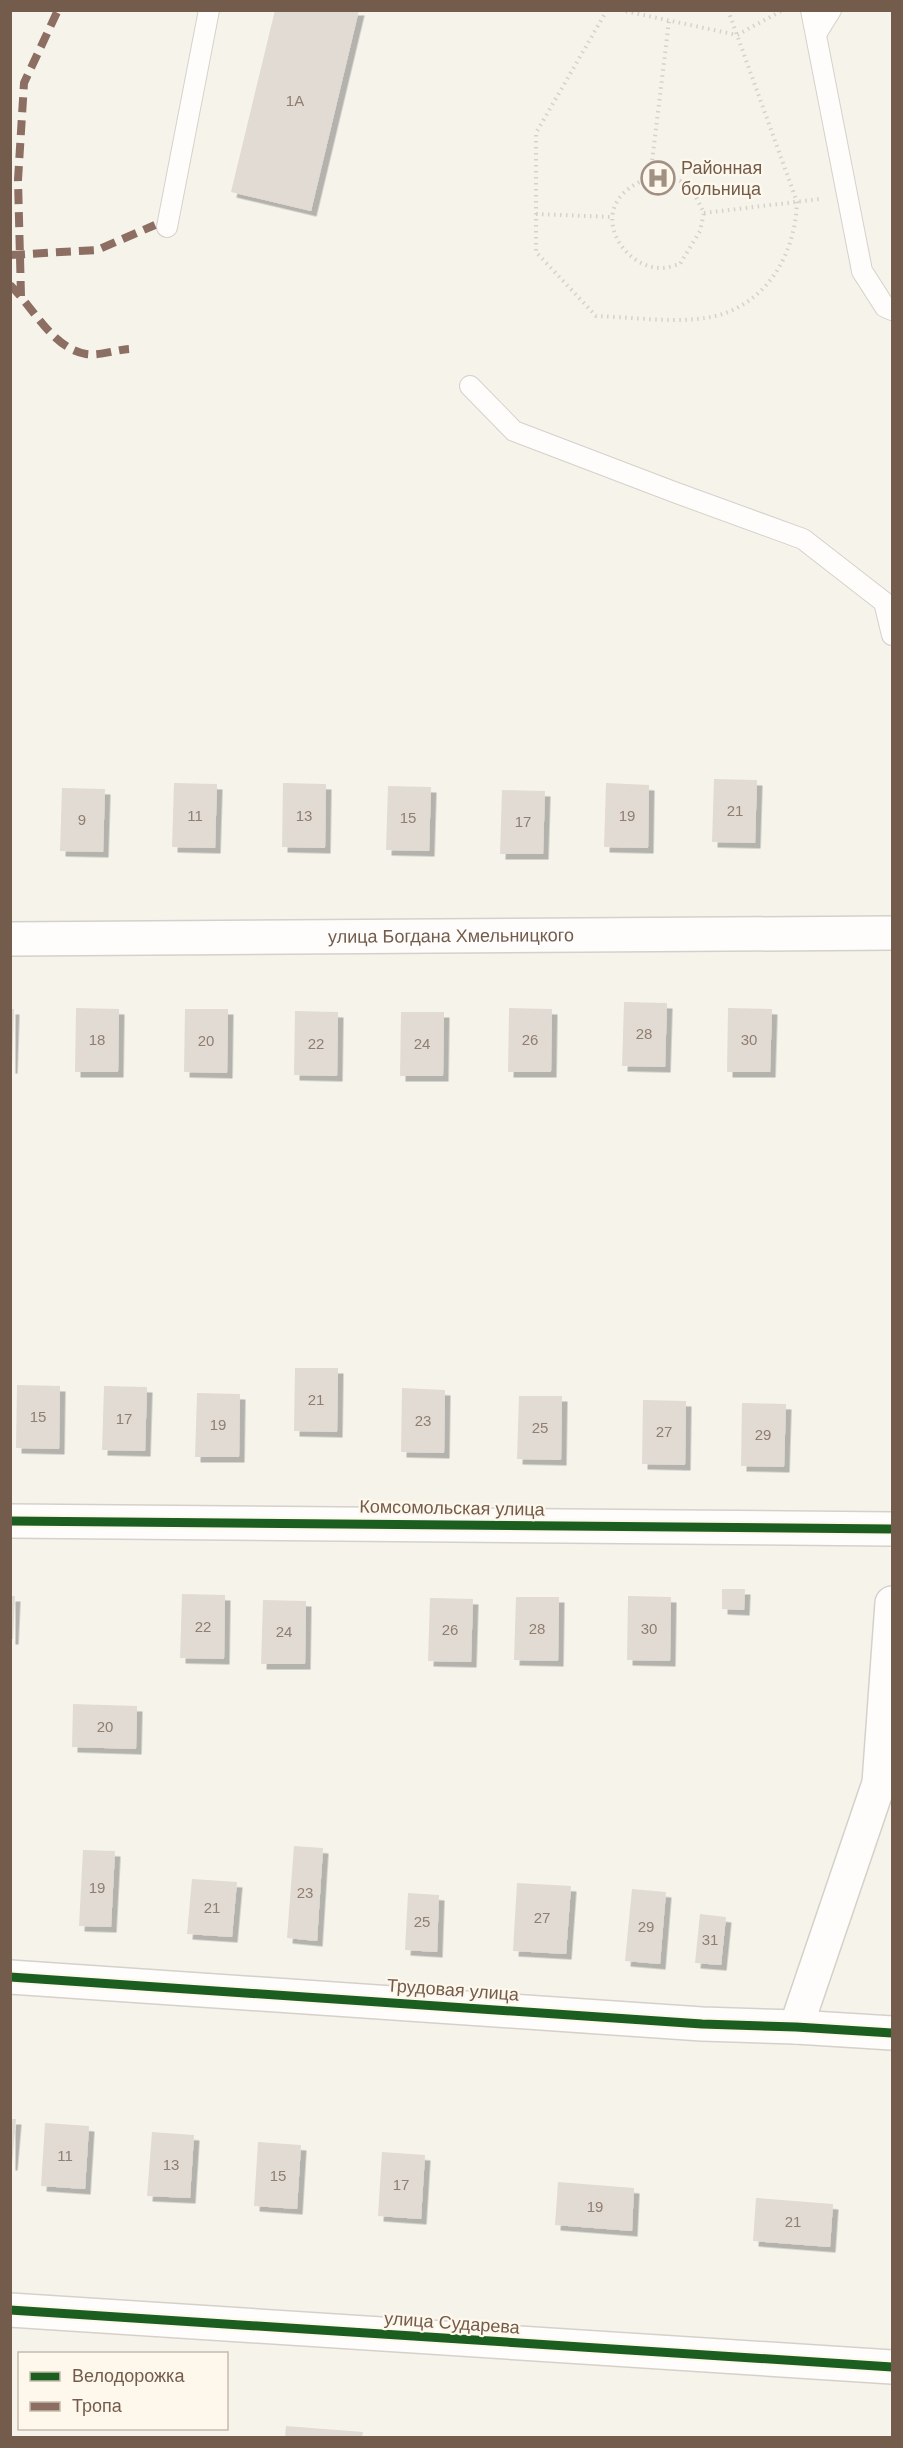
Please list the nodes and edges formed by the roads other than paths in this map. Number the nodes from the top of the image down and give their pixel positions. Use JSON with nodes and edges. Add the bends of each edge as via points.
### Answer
{"nodes":[{"id":1,"x":209,"y":10,"type":"edge"},
{"id":2,"x":811,"y":10,"type":"edge"},
{"id":3,"x":831,"y":10,"type":"edge"},
{"id":4,"x":816,"y":34,"type":"junction"},
{"id":5,"x":167,"y":227,"type":"dead end"},
{"id":6,"x":892,"y":310,"type":"edge"},
{"id":7,"x":470,"y":386,"type":"dead end"},
{"id":8,"x":892,"y":635,"type":"edge"},
{"id":9,"x":892,"y":933,"type":"edge"},
{"id":10,"x":10,"y":939,"type":"edge"},
{"id":11,"x":10,"y":1521,"type":"edge"},
{"id":12,"x":892,"y":1529,"type":"edge"},
{"id":13,"x":892,"y":1603,"type":"edge"},
{"id":14,"x":10,"y":1977,"type":"edge"},
{"id":15,"x":796,"y":2027,"type":"junction"},
{"id":16,"x":892,"y":2033,"type":"edge"},
{"id":17,"x":10,"y":2310,"type":"edge"},
{"id":18,"x":892,"y":2367,"type":"edge"}],
"edges":[{"from":1,"to":5,"type":"lane"},
{"from":2,"to":4,"type":"lane"},
{"from":3,"to":4,"type":"lane"},
{"from":4,"to":6,"type":"lane","via":[[862,271],[885,307]]},
{"from":7,"to":8,"type":"lane","via":[[514,431],[803,539],[884,602]]},
{"from":9,"to":10,"type":"street","name":"улица Богдана Хмельницкого"},
{"from":11,"to":12,"type":"street","name":"Комсомольская улица"},
{"from":13,"to":15,"type":"street","via":[[879,1783]]},
{"from":14,"to":15,"type":"street","name":"Трудовая улица"},
{"from":15,"to":16,"type":"street","name":"Трудовая улица"},
{"from":17,"to":18,"type":"street","name":"улица Сударева"}]}
